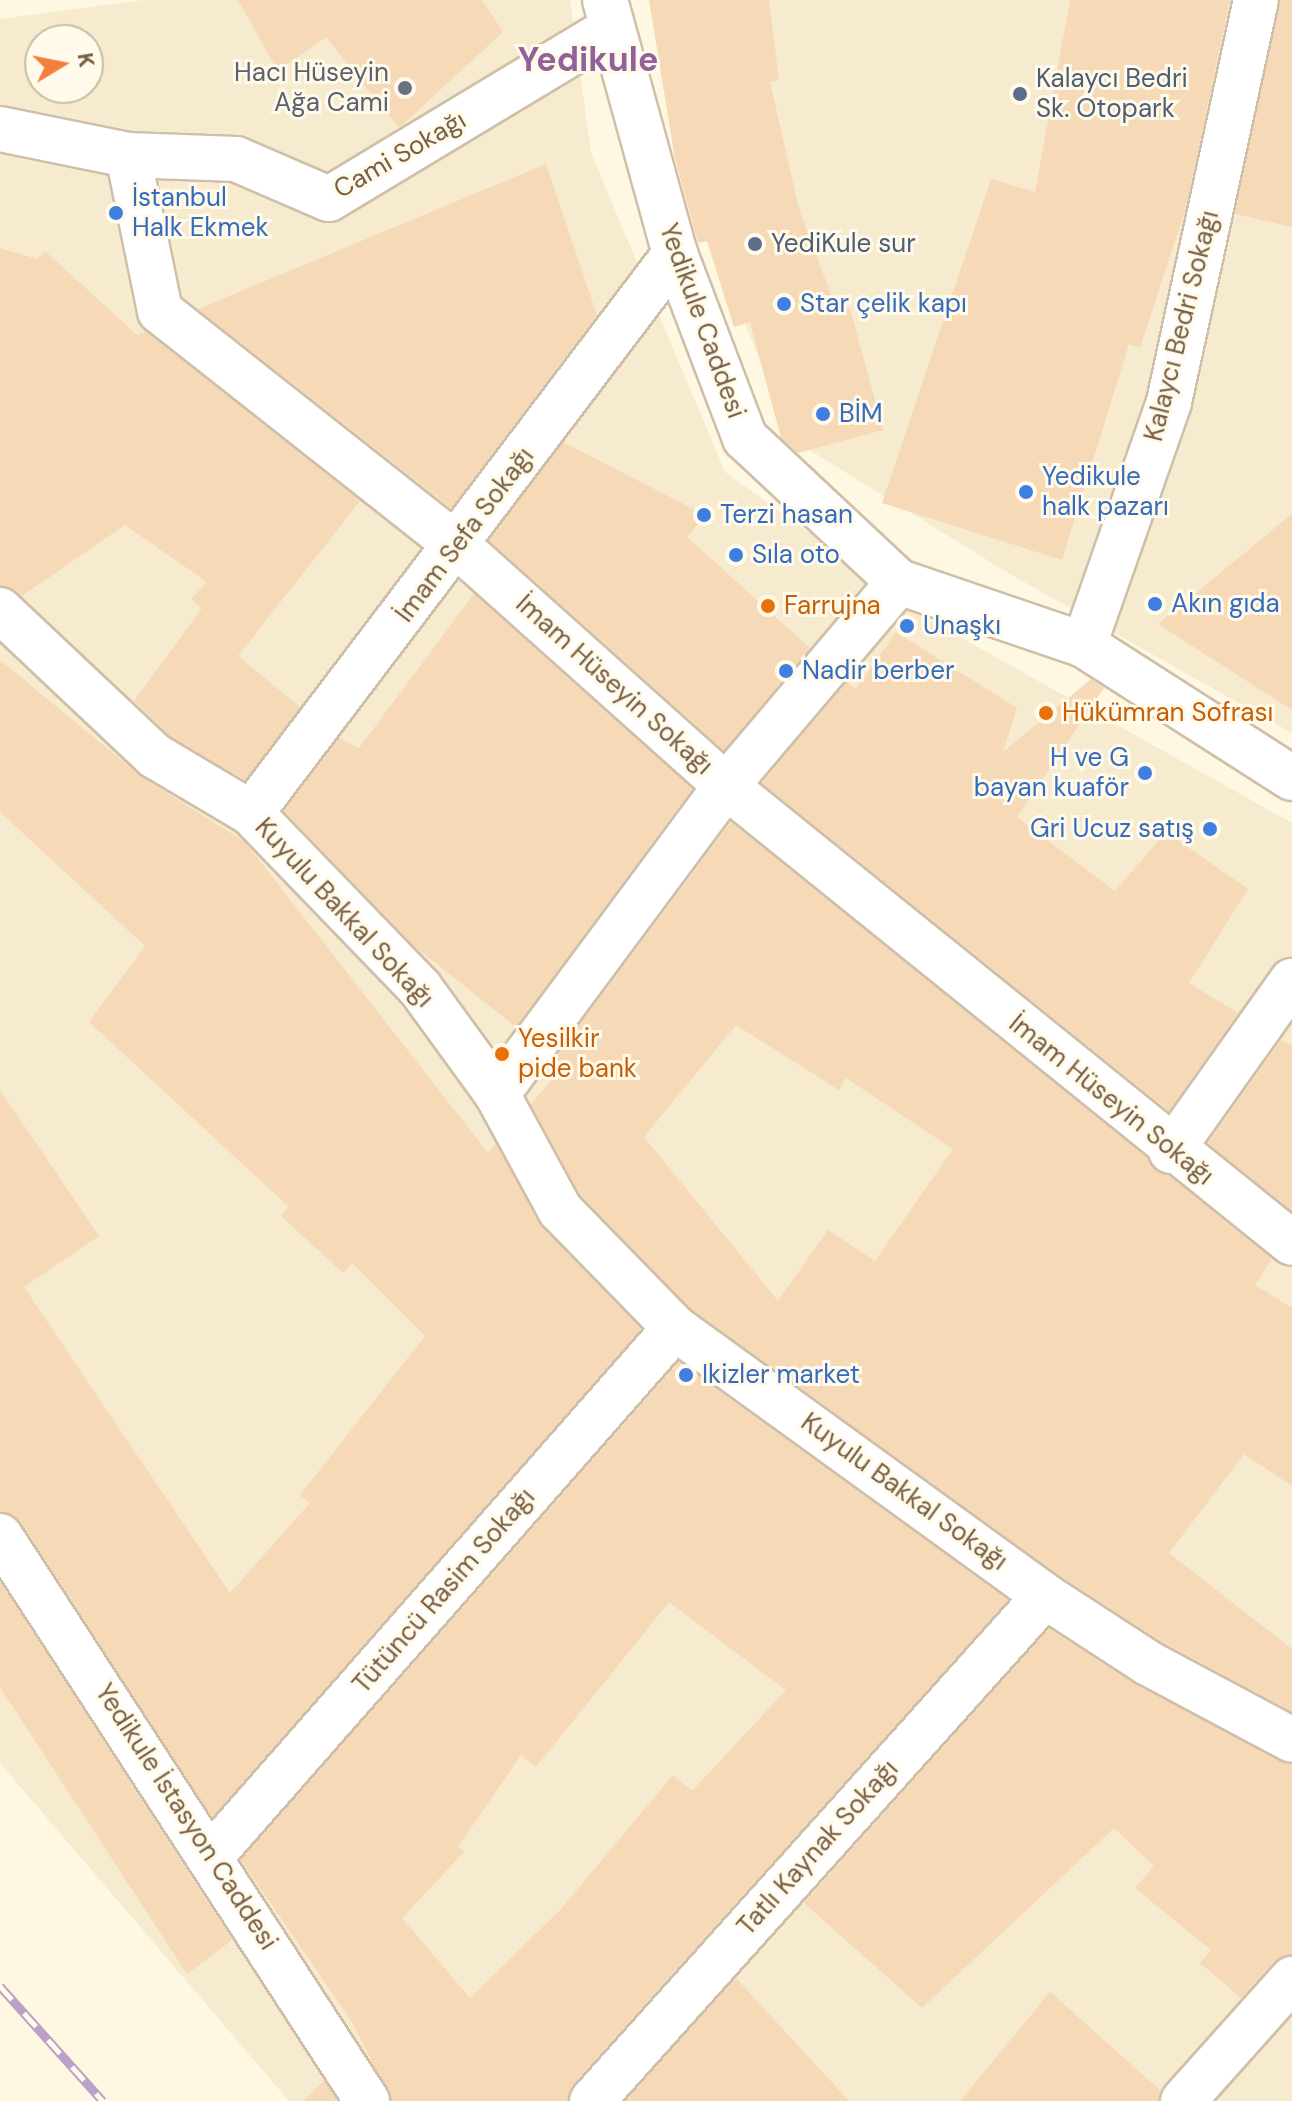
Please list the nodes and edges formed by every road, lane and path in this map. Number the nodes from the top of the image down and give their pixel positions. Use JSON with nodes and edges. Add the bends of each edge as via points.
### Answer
{"nodes":[{"id":1,"x":1256,"y":0,"type":"edge"},
{"id":2,"x":607,"y":15,"type":"edge"},
{"id":3,"x":0,"y":129,"type":"edge"},
{"id":4,"x":128,"y":155,"type":"junction"},
{"id":5,"x":675,"y":254,"type":"junction"},
{"id":6,"x":459,"y":547,"type":"junction"},
{"id":7,"x":899,"y":582,"type":"junction"},
{"id":8,"x":0,"y":610,"type":"edge"},
{"id":9,"x":1084,"y":645,"type":"junction"},
{"id":10,"x":1292,"y":778,"type":"edge"},
{"id":11,"x":726,"y":786,"type":"junction"},
{"id":12,"x":251,"y":813,"type":"junction"},
{"id":13,"x":1292,"y":981,"type":"edge"},
{"id":14,"x":497,"y":1094,"type":"junction"},
{"id":15,"x":1171,"y":1151,"type":"junction"},
{"id":16,"x":1292,"y":1243,"type":"edge"},
{"id":17,"x":675,"y":1328,"type":"junction"},
{"id":18,"x":0,"y":1536,"type":"edge"},
{"id":19,"x":1045,"y":1596,"type":"junction"},
{"id":20,"x":1292,"y":1740,"type":"edge"},
{"id":21,"x":212,"y":1855,"type":"junction"},
{"id":22,"x":1292,"y":1979,"type":"edge"},
{"id":23,"x":367,"y":2101,"type":"edge"},
{"id":24,"x":592,"y":2101,"type":"edge"},
{"id":25,"x":1183,"y":2101,"type":"edge"}],
"edges":[{"from":1,"to":9,"type":"street","name":"Kalaycı Bedri Sokağı","via":[[1169,402]]},
{"from":2,"to":4,"type":"street","name":"Cami Sokağı","via":[[329,199],[236,159]]},
{"from":2,"to":5,"type":"street","name":"Yedikule Caddesi"},
{"from":3,"to":4,"type":"street"},
{"from":4,"to":6,"type":"street","name":"İmam Hüseyin Sokağı","via":[[160,311]]},
{"from":5,"to":6,"type":"street","name":"İmam Sefa Sokağı"},
{"from":5,"to":7,"type":"street","name":"Yedikule Caddesi","via":[[745,438]]},
{"from":6,"to":11,"type":"street","name":"İmam Hüseyin Sokağı"},
{"from":6,"to":12,"type":"street","name":"İmam Sefa Sokağı"},
{"from":7,"to":9,"type":"street"},
{"from":7,"to":11,"type":"street"},
{"from":8,"to":12,"type":"street","name":"Kuyulu Bakkal Sokağı","via":[[155,756]]},
{"from":9,"to":10,"type":"street"},
{"from":11,"to":14,"type":"street"},
{"from":11,"to":15,"type":"street","name":"İmam Hüseyin Sokağı"},
{"from":12,"to":14,"type":"street","name":"Kuyulu Bakkal Sokağı","via":[[420,988]]},
{"from":13,"to":15,"type":"street"},
{"from":14,"to":17,"type":"street","name":"Kuyulu Bakkal Sokağı","via":[[560,1210]]},
{"from":15,"to":16,"type":"street","name":"İmam Hüseyin Sokağı"},
{"from":17,"to":19,"type":"street","name":"Kuyulu Bakkal Sokağı"},
{"from":17,"to":21,"type":"street","name":"Tütüncü Rasim Sokağı"},
{"from":18,"to":21,"type":"street","name":"Yedikule İstasyon Caddesi"},
{"from":19,"to":20,"type":"street","name":"Kuyulu Bakkal Sokağı","via":[[1148,1663]]},
{"from":19,"to":24,"type":"street","name":"Tatlı Kaynak Sokağı"},
{"from":21,"to":23,"type":"street","name":"Yedikule İstasyon Caddesi"},
{"from":22,"to":25,"type":"street"}]}
